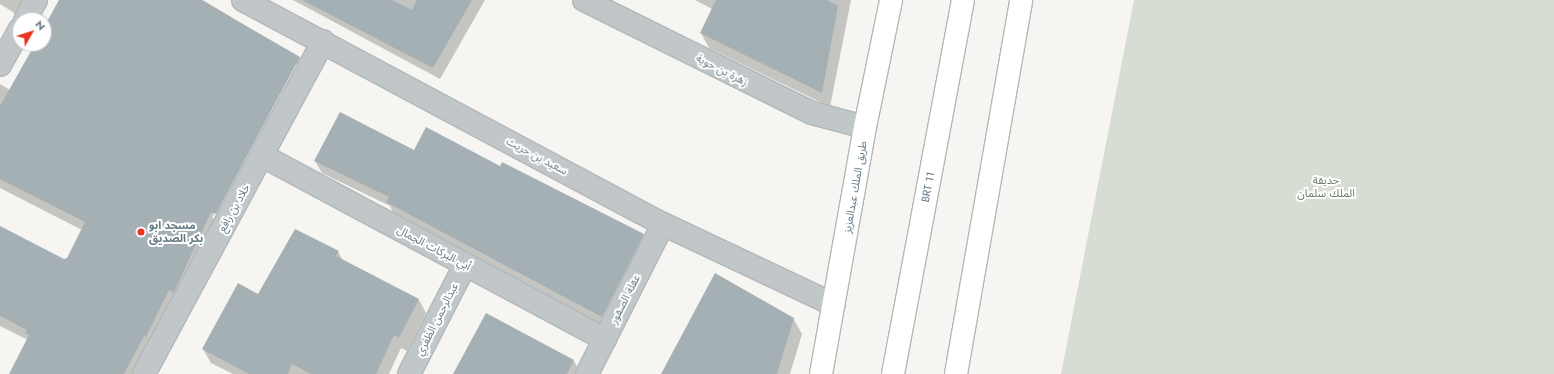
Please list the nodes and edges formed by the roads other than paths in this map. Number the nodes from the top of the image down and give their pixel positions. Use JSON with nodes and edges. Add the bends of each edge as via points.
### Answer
{"nodes":[{"id":1,"x":36,"y":0,"type":"edge"},
{"id":2,"x":243,"y":0,"type":"edge"},
{"id":3,"x":584,"y":0,"type":"edge"},
{"id":4,"x":891,"y":0,"type":"edge"},
{"id":5,"x":963,"y":0,"type":"edge"},
{"id":6,"x":1021,"y":0,"type":"edge"},
{"id":7,"x":29,"y":12,"type":"edge"},
{"id":8,"x":11,"y":33,"type":"edge"},
{"id":9,"x":322,"y":41,"type":"junction"},
{"id":10,"x":0,"y":65,"type":"edge"},
{"id":11,"x":865,"y":127,"type":"junction"},
{"id":12,"x":263,"y":156,"type":"junction"},
{"id":13,"x":663,"y":224,"type":"junction"},
{"id":14,"x":464,"y":264,"type":"junction"},
{"id":15,"x":834,"y":305,"type":"junction"},
{"id":16,"x":604,"y":339,"type":"junction"},
{"id":17,"x":144,"y":374,"type":"edge"},
{"id":18,"x":409,"y":374,"type":"edge"},
{"id":19,"x":587,"y":374,"type":"edge"},
{"id":20,"x":821,"y":374,"type":"edge"},
{"id":21,"x":893,"y":374,"type":"edge"},
{"id":22,"x":956,"y":374,"type":"edge"}],
"edges":[{"from":1,"to":7,"type":"street"},
{"from":2,"to":9,"type":"street","name":"سعيد بن حريث"},
{"from":3,"to":11,"type":"street","name":"زهرة بن حوية","via":[[812,113]]},
{"from":4,"to":11,"type":"main road","name":"طريق الملك عبدالعزيز"},
{"from":5,"to":21,"type":"main road","name":"BRT 11"},
{"from":6,"to":22,"type":"main road"},
{"from":8,"to":10,"type":"street"},
{"from":9,"to":12,"type":"street","name":"خلاد بن رافع"},
{"from":9,"to":13,"type":"street","name":"سعيد بن حريث"},
{"from":11,"to":15,"type":"main road","name":"طريق الملك عبدالعزيز"},
{"from":12,"to":14,"type":"street","name":"أبي البركات الجمال"},
{"from":12,"to":17,"type":"street","name":"خلاد بن رافع"},
{"from":13,"to":15,"type":"street","name":"سعيد بن حريث"},
{"from":13,"to":16,"type":"street","name":"عقلة الصقور"},
{"from":14,"to":16,"type":"street","name":"أبي البركات الجمال"},
{"from":14,"to":18,"type":"street","name":"عبدالرحمن الظفري"},
{"from":15,"to":20,"type":"main road","name":"طريق الملك عبدالعزيز"},
{"from":16,"to":19,"type":"street","name":"عقلة الصقور"}]}
